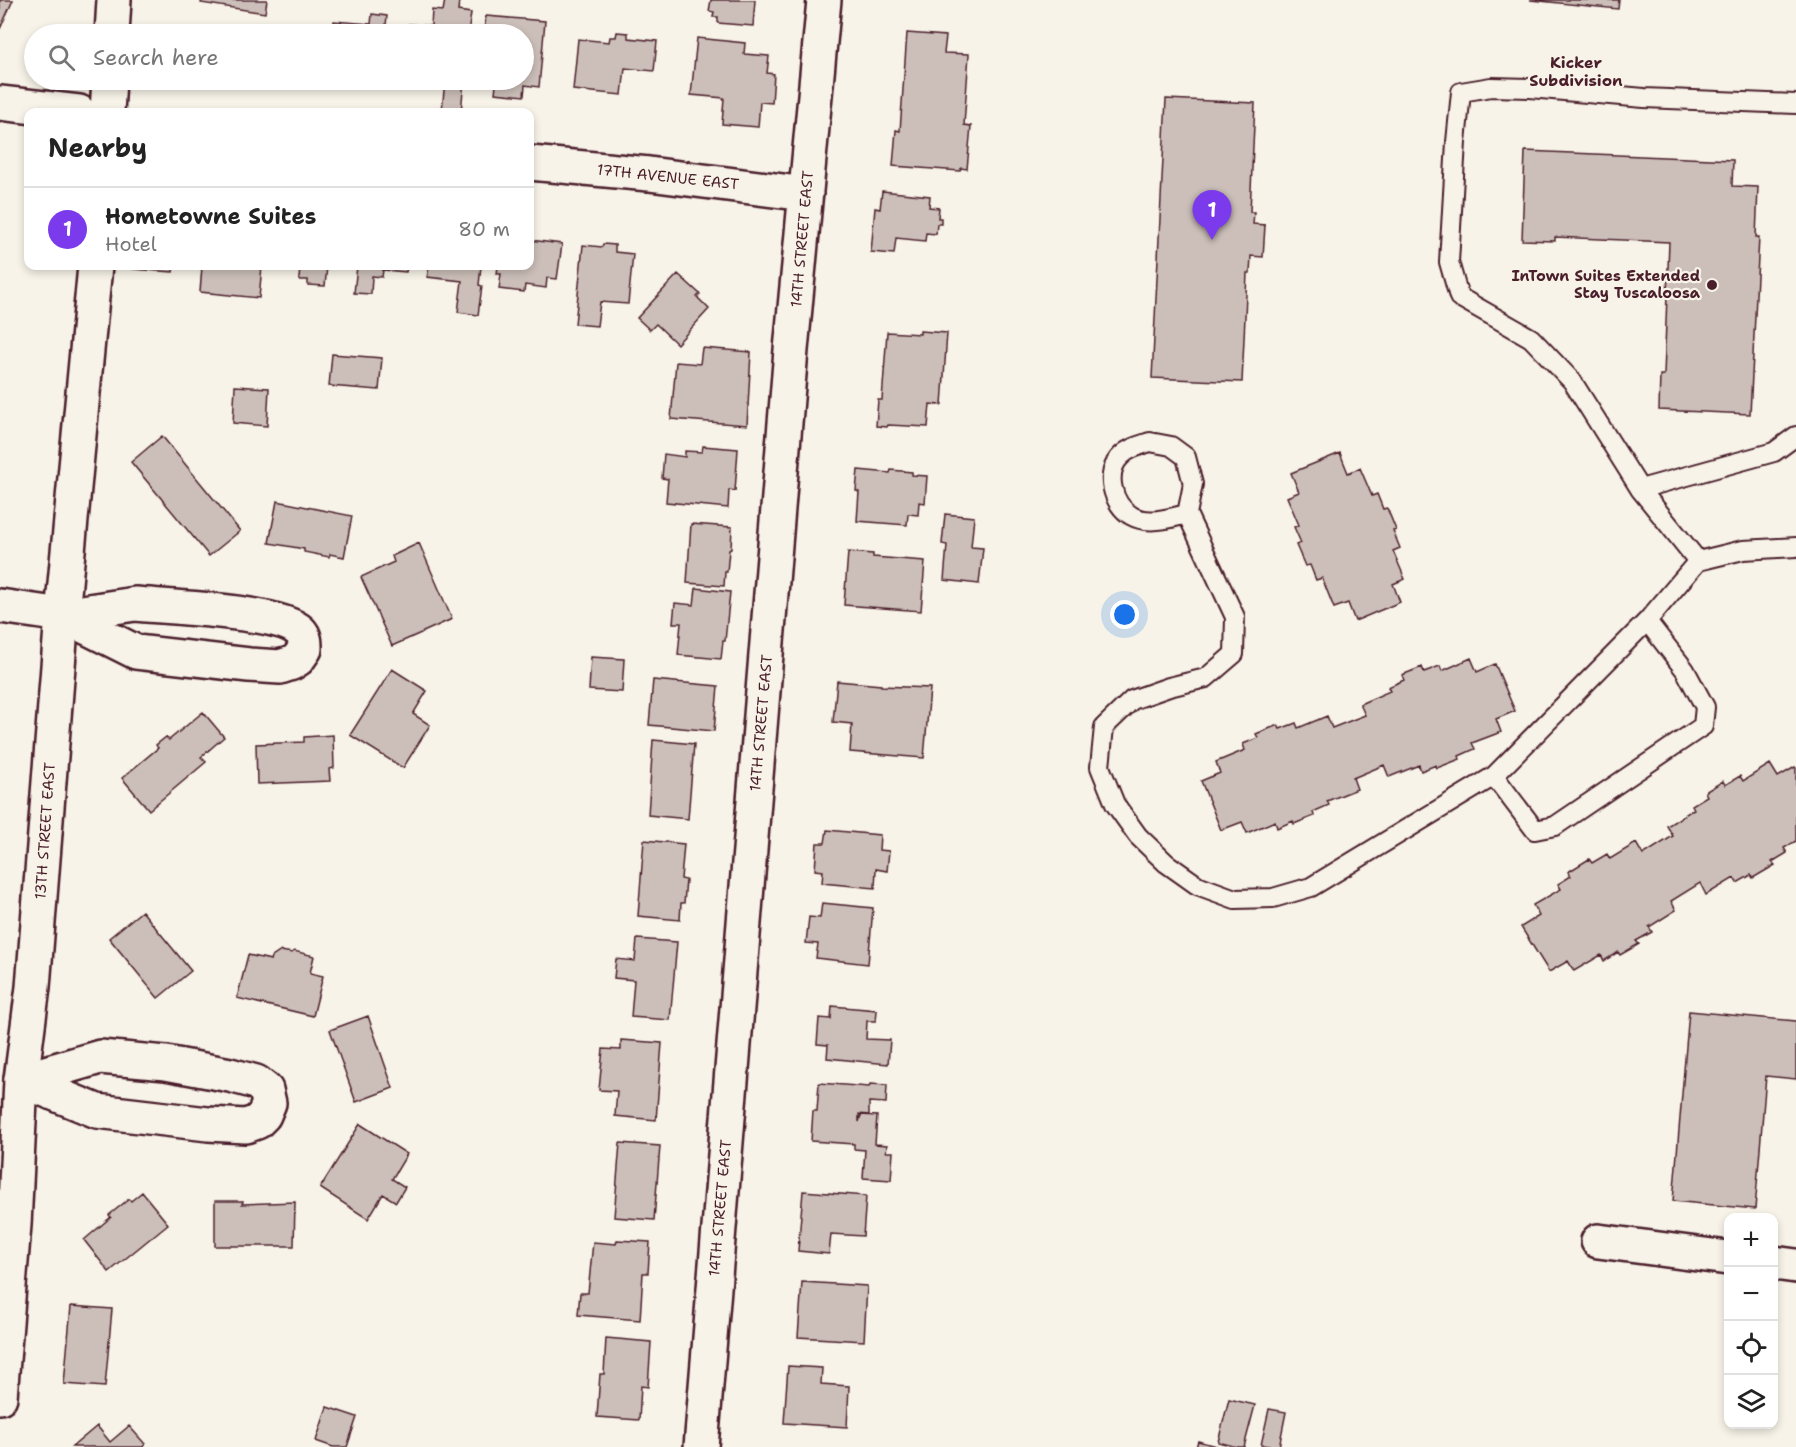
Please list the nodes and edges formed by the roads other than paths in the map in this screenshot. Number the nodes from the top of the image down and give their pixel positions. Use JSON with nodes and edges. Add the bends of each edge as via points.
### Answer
{"nodes":[{"id":1,"x":114,"y":0,"type":"edge"},
{"id":2,"x":824,"y":0,"type":"edge"},
{"id":3,"x":113,"y":24,"type":"edge"},
{"id":4,"x":108,"y":90,"type":"edge"},
{"id":5,"x":0,"y":103,"type":"edge"},
{"id":6,"x":1796,"y":104,"type":"edge"},
{"id":7,"x":44,"y":108,"type":"edge"},
{"id":8,"x":107,"y":108,"type":"edge"},
{"id":9,"x":534,"y":163,"type":"edge"},
{"id":10,"x":806,"y":194,"type":"junction"},
{"id":11,"x":95,"y":270,"type":"edge"},
{"id":12,"x":1796,"y":436,"type":"edge"},
{"id":13,"x":1640,"y":489,"type":"junction"},
{"id":14,"x":1187,"y":514,"type":"junction"},
{"id":15,"x":1796,"y":548,"type":"edge"},
{"id":16,"x":1698,"y":561,"type":"junction"},
{"id":17,"x":0,"y":606,"type":"edge"},
{"id":18,"x":62,"y":615,"type":"junction"},
{"id":19,"x":1647,"y":621,"type":"junction"},
{"id":20,"x":1494,"y":776,"type":"junction"},
{"id":21,"x":10,"y":1079,"type":"edge"},
{"id":22,"x":1598,"y":1241,"type":"dead end"},
{"id":23,"x":1724,"y":1257,"type":"edge"},
{"id":24,"x":1778,"y":1264,"type":"edge"},
{"id":25,"x":1796,"y":1266,"type":"edge"},
{"id":26,"x":0,"y":1397,"type":"edge"},
{"id":27,"x":700,"y":1447,"type":"edge"}],
"edges":[{"from":1,"to":3,"type":"street"},
{"from":2,"to":10,"type":"street","name":"14TH STREET EAST"},
{"from":4,"to":8,"type":"street"},
{"from":5,"to":7,"type":"street"},
{"from":6,"to":13,"type":"lane","via":[[1644,98],[1530,88],[1491,87],[1461,93],[1449,262],[1459,297],[1531,338],[1572,381]]},
{"from":9,"to":10,"type":"street","name":"17TH AVENUE EAST"},
{"from":10,"to":27,"type":"street","name":"14TH STREET EAST"},
{"from":11,"to":18,"type":"street","name":"13TH STREET EAST"},
{"from":12,"to":13,"type":"lane","via":[[1774,452]]},
{"from":13,"to":16,"type":"lane"},
{"from":14,"to":14,"type":"lane","via":[[1192,484],[1186,457],[1171,446],[1150,442],[1123,453],[1114,463],[1111,483],[1119,504],[1132,516],[1157,521]]},
{"from":14,"to":20,"type":"lane","via":[[1235,617],[1234,654],[1206,678],[1132,699],[1104,727],[1100,767],[1115,804],[1138,836],[1166,863],[1197,885],[1234,899],[1274,898],[1311,887]]},
{"from":15,"to":16,"type":"lane","via":[[1743,550]]},
{"from":16,"to":19,"type":"lane"},
{"from":17,"to":18,"type":"street"},
{"from":18,"to":18,"type":"street","via":[[135,604],[248,614],[294,626],[304,638],[306,649],[292,663],[280,666],[136,652]]},
{"from":18,"to":21,"type":"street","name":"13TH STREET EAST","via":[[33,987]]},
{"from":19,"to":20,"type":"lane"},
{"from":19,"to":20,"type":"lane","via":[[1685,670],[1705,707],[1703,726],[1554,826],[1535,830]]},
{"from":21,"to":21,"type":"street","via":[[97,1112],[208,1124],[246,1126],[257,1122],[269,1103],[266,1090],[256,1082],[166,1063],[100,1057]]},
{"from":21,"to":26,"type":"street","name":"13TH STREET EAST","via":[[14,1225]]},
{"from":22,"to":23,"type":"street"},
{"from":24,"to":25,"type":"street"}]}
